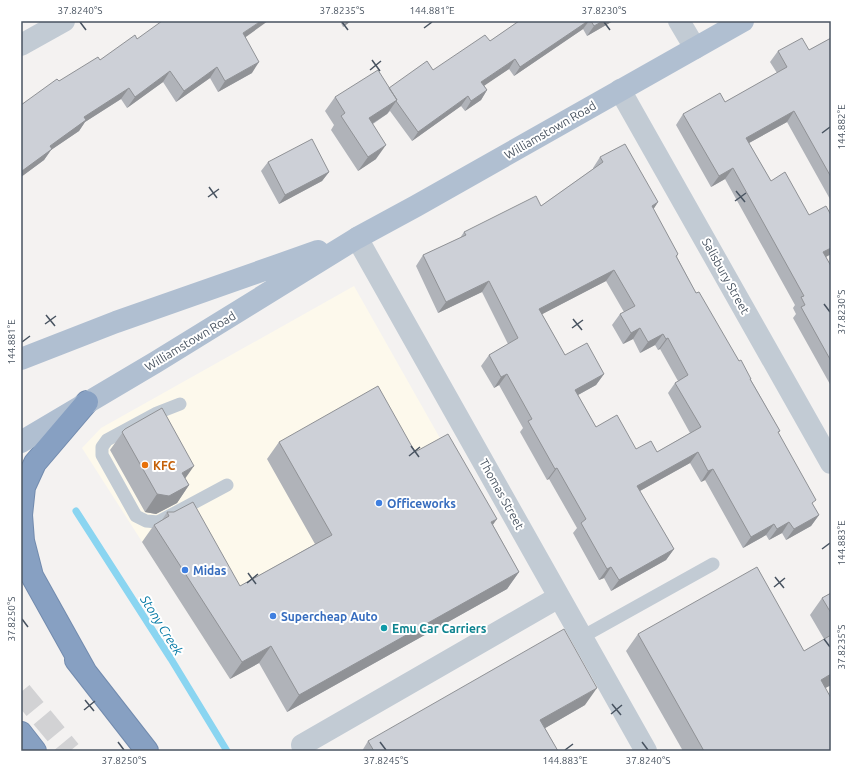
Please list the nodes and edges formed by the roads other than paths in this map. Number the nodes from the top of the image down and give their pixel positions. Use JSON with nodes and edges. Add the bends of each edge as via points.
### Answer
{"nodes":[{"id":1,"x":64,"y":21,"type":"edge"},
{"id":2,"x":679,"y":21,"type":"edge"},
{"id":3,"x":744,"y":21,"type":"edge"},
{"id":4,"x":21,"y":45,"type":"edge"},
{"id":5,"x":695,"y":48,"type":"junction"},
{"id":6,"x":620,"y":90,"type":"junction"},
{"id":7,"x":357,"y":238,"type":"junction"},
{"id":8,"x":21,"y":359,"type":"edge"},
{"id":9,"x":87,"y":402,"type":"junction"},
{"id":10,"x":180,"y":404,"type":"dead end"},
{"id":11,"x":21,"y":442,"type":"edge"},
{"id":12,"x":831,"y":463,"type":"edge"},
{"id":13,"x":227,"y":485,"type":"dead end"},
{"id":14,"x":713,"y":564,"type":"dead end"},
{"id":15,"x":21,"y":587,"type":"edge"},
{"id":16,"x":559,"y":597,"type":"junction"},
{"id":17,"x":582,"y":637,"type":"junction"},
{"id":18,"x":85,"y":671,"type":"junction"},
{"id":19,"x":21,"y":733,"type":"edge"},
{"id":20,"x":302,"y":745,"type":"dead end"},
{"id":21,"x":35,"y":751,"type":"edge"},
{"id":22,"x":147,"y":751,"type":"edge"},
{"id":23,"x":646,"y":751,"type":"edge"}],
"edges":[{"from":1,"to":4,"type":"street"},
{"from":2,"to":5,"type":"street"},
{"from":3,"to":5,"type":"main road","name":"Williamstown Road"},
{"from":5,"to":6,"type":"main road","name":"Williamstown Road"},
{"from":6,"to":7,"type":"main road","name":"Williamstown Road"},
{"from":6,"to":12,"type":"street","name":"Salisbury Street"},
{"from":7,"to":8,"type":"main road","name":"Williamstown Road","via":[[116,322]]},
{"from":7,"to":9,"type":"main road","name":"Williamstown Road"},
{"from":7,"to":16,"type":"street","name":"Thomas Street"},
{"from":9,"to":11,"type":"main road","name":"Williamstown Road"},
{"from":9,"to":18,"type":"highway","via":[[34,463],[24,487],[21,514],[23,541],[32,576]]},
{"from":10,"to":13,"type":"lane","via":[[157,413],[107,440],[102,447],[102,455],[136,516],[146,521],[158,522]]},
{"from":14,"to":17,"type":"lane"},
{"from":15,"to":18,"type":"highway"},
{"from":16,"to":17,"type":"street","name":"Thomas Street"},
{"from":16,"to":20,"type":"street"},
{"from":17,"to":23,"type":"street","name":"Thomas Street"},
{"from":18,"to":22,"type":"highway"},
{"from":19,"to":21,"type":"highway"}]}
